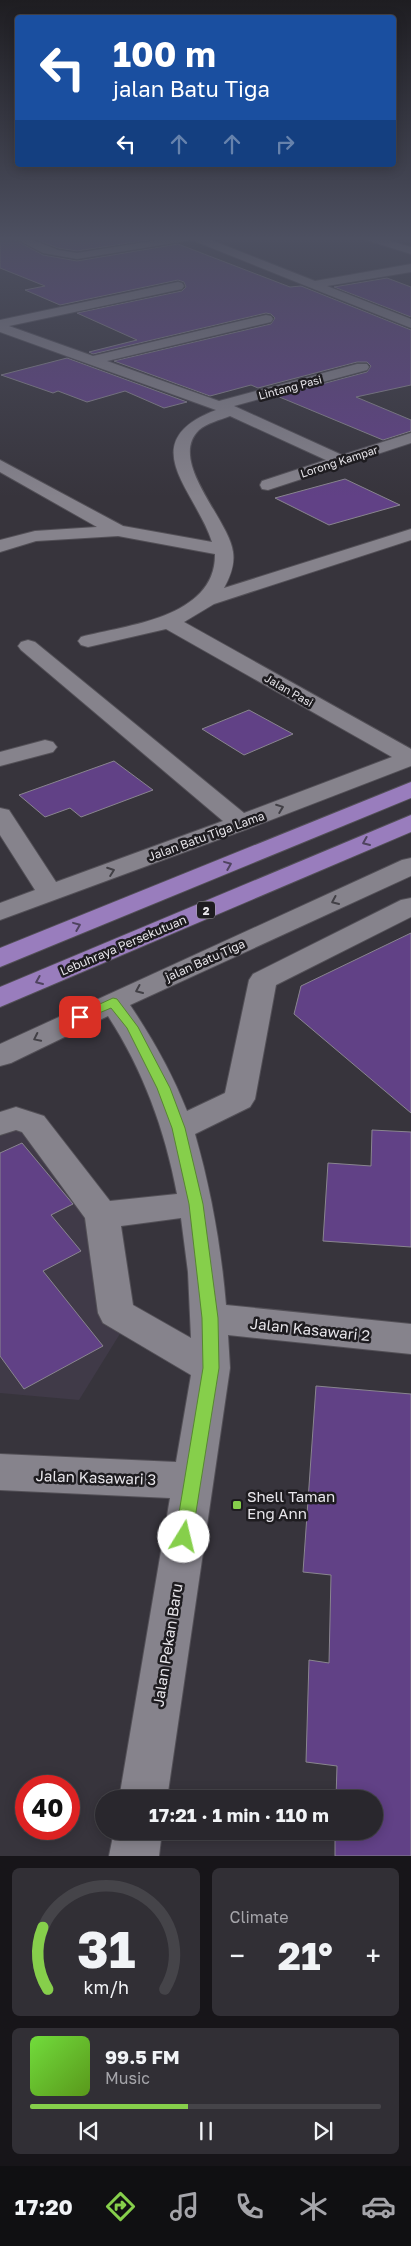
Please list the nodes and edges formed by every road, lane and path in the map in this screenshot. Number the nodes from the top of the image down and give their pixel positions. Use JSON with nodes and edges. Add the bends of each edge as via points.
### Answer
{"nodes":[{"id":1,"x":242,"y":325,"type":"edge"},
{"id":2,"x":0,"y":326,"type":"edge"},
{"id":3,"x":93,"y":360,"type":"junction"},
{"id":4,"x":362,"y":367,"type":"dead end"},
{"id":5,"x":224,"y":408,"type":"junction"},
{"id":6,"x":411,"y":438,"type":"edge"},
{"id":7,"x":340,"y":461,"type":"junction"},
{"id":8,"x":0,"y":465,"type":"edge"},
{"id":9,"x":268,"y":485,"type":"dead end"},
{"id":10,"x":118,"y":531,"type":"junction"},
{"id":11,"x":411,"y":534,"type":"edge"},
{"id":12,"x":0,"y":546,"type":"edge"},
{"id":13,"x":224,"y":550,"type":"junction"},
{"id":14,"x":207,"y":600,"type":"junction"},
{"id":15,"x":169,"y":622,"type":"junction"},
{"id":16,"x":88,"y":641,"type":"dead end"},
{"id":17,"x":28,"y":646,"type":"dead end"},
{"id":18,"x":45,"y":747,"type":"dead end"},
{"id":19,"x":410,"y":758,"type":"edge"},
{"id":20,"x":0,"y":759,"type":"edge"},
{"id":21,"x":411,"y":789,"type":"edge"},
{"id":22,"x":0,"y":815,"type":"edge"},
{"id":23,"x":241,"y":823,"type":"junction"},
{"id":24,"x":411,"y":823,"type":"edge"},
{"id":25,"x":411,"y":866,"type":"edge"},
{"id":26,"x":50,"y":894,"type":"junction"},
{"id":27,"x":411,"y":906,"type":"edge"},
{"id":28,"x":0,"y":912,"type":"edge"},
{"id":29,"x":0,"y":958,"type":"edge"},
{"id":30,"x":0,"y":998,"type":"edge"},
{"id":31,"x":113,"y":1002,"type":"junction"},
{"id":32,"x":0,"y":1056,"type":"edge"},
{"id":33,"x":0,"y":1124,"type":"edge"},
{"id":34,"x":179,"y":1128,"type":"junction"},
{"id":35,"x":196,"y":1204,"type":"junction"},
{"id":36,"x":102,"y":1215,"type":"junction"},
{"id":37,"x":210,"y":1318,"type":"junction"},
{"id":38,"x":411,"y":1340,"type":"edge"},
{"id":39,"x":211,"y":1368,"type":"junction"},
{"id":40,"x":0,"y":1472,"type":"edge"},
{"id":41,"x":192,"y":1481,"type":"junction"},
{"id":42,"x":144,"y":1790,"type":"edge"},
{"id":43,"x":137,"y":1840,"type":"edge"},
{"id":44,"x":134,"y":1856,"type":"edge"}],
"edges":[{"from":1,"to":3,"type":"street"},
{"from":2,"to":3,"type":"street"},
{"from":3,"to":5,"type":"street"},
{"from":4,"to":5,"type":"street","name":"Lintang Pasi"},
{"from":5,"to":7,"type":"street"},
{"from":5,"to":13,"type":"street","via":[[193,427],[185,437],[182,454],[187,476]]},
{"from":6,"to":7,"type":"street","name":"Lorong Kampar"},
{"from":7,"to":9,"type":"street","name":"Lorong Kampar"},
{"from":8,"to":10,"type":"street"},
{"from":10,"to":12,"type":"street","via":[[35,536]]},
{"from":10,"to":13,"type":"street"},
{"from":11,"to":14,"type":"street"},
{"from":13,"to":14,"type":"street","via":[[222,575]]},
{"from":14,"to":15,"type":"street"},
{"from":15,"to":16,"type":"street"},
{"from":15,"to":19,"type":"street","name":"Jalan Pasi"},
{"from":17,"to":23,"type":"street"},
{"from":18,"to":20,"type":"street"},
{"from":23,"to":19,"type":"street","name":"Jalan Batu Tiga Lama","one_way":true},
{"from":29,"to":21,"type":"highway","one_way":true},
{"from":22,"to":26,"type":"street"},
{"from":26,"to":23,"type":"street","name":"Jalan Batu Tiga Lama","one_way":true},
{"from":24,"to":30,"type":"highway","name":"Lebuhraya Persekutuan","number":"2","one_way":true},
{"from":25,"to":31,"type":"street","name":"jalan Batu Tiga","one_way":true},
{"from":26,"to":28,"type":"street","name":"Jalan Batu Tiga Lama"},
{"from":27,"to":34,"type":"street","via":[[263,980],[239,1099]]},
{"from":31,"to":32,"type":"street","name":"jalan Batu Tiga","one_way":true},
{"from":31,"to":34,"type":"street","name":"Jalan Pekan Baru","via":[[132,1027]]},
{"from":33,"to":36,"type":"street","via":[[16,1118],[33,1124]]},
{"from":34,"to":35,"type":"street","name":"Jalan Pekan Baru"},
{"from":35,"to":36,"type":"street"},
{"from":35,"to":37,"type":"street","name":"Jalan Pekan Baru"},
{"from":36,"to":39,"type":"street","via":[[116,1313]]},
{"from":37,"to":38,"type":"street","name":"Jalan Kasawari 2"},
{"from":37,"to":39,"type":"street","name":"Jalan Pekan Baru"},
{"from":39,"to":41,"type":"street","name":"Jalan Pekan Baru"},
{"from":40,"to":41,"type":"street","name":"Jalan Kasawari 3"},
{"from":41,"to":42,"type":"street","name":"Jalan Pekan Baru"},
{"from":43,"to":44,"type":"street"}]}
